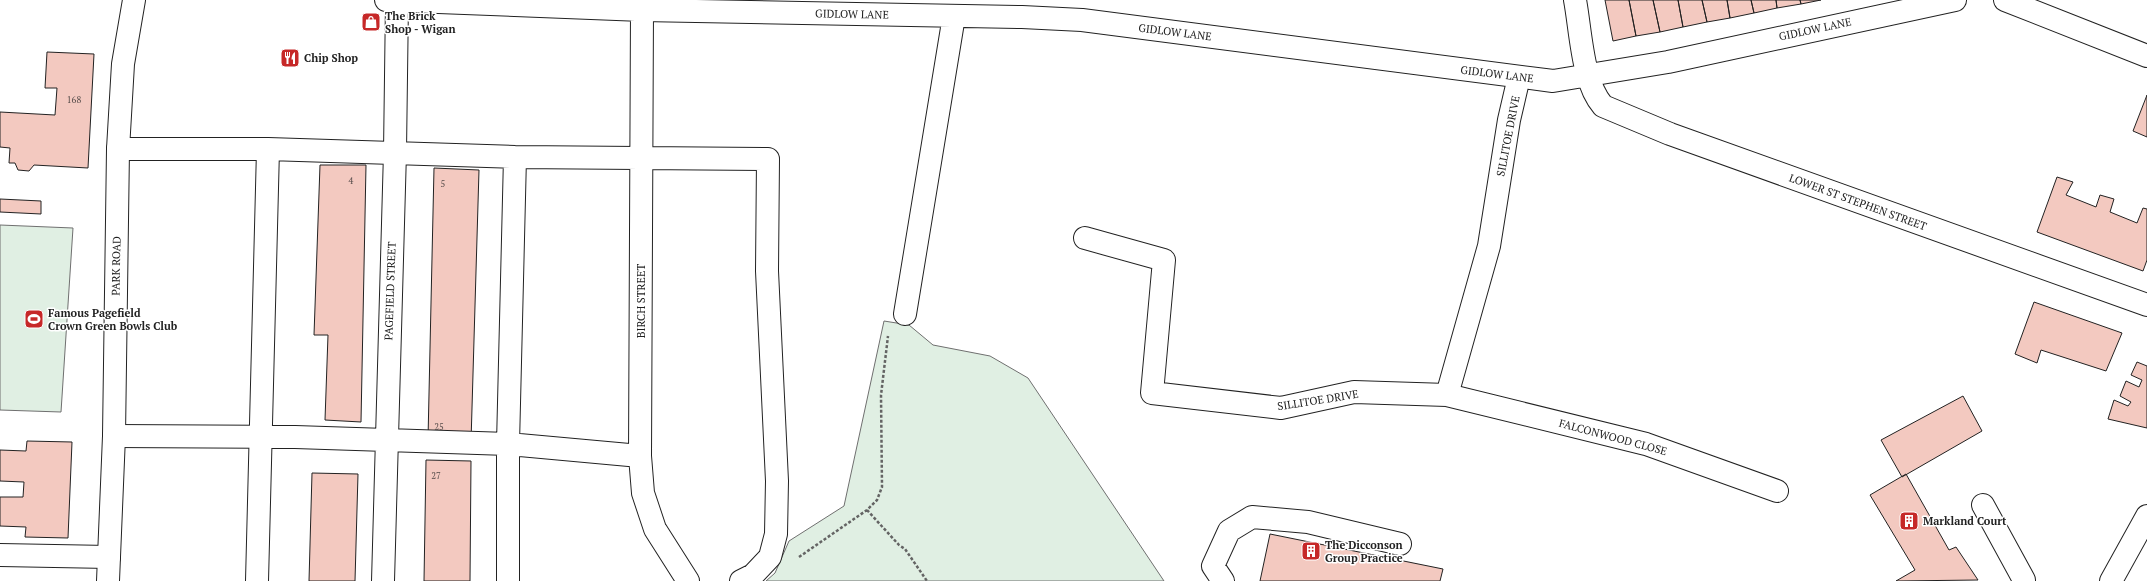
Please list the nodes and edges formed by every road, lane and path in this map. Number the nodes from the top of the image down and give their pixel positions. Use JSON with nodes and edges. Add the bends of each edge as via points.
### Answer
{"nodes":[{"id":1,"x":134,"y":0,"type":"edge"},
{"id":2,"x":391,"y":0,"type":"edge"},
{"id":3,"x":1575,"y":0,"type":"edge"},
{"id":4,"x":1955,"y":0,"type":"edge"},
{"id":5,"x":2005,"y":0,"type":"edge"},
{"id":6,"x":980,"y":8,"type":"edge"},
{"id":7,"x":1871,"y":8,"type":"edge"},
{"id":8,"x":642,"y":10,"type":"junction"},
{"id":9,"x":954,"y":16,"type":"junction"},
{"id":10,"x":2147,"y":56,"type":"edge"},
{"id":11,"x":1588,"y":76,"type":"junction"},
{"id":12,"x":1519,"y":77,"type":"junction"},
{"id":13,"x":118,"y":149,"type":"junction"},
{"id":14,"x":268,"y":149,"type":"junction"},
{"id":15,"x":395,"y":152,"type":"junction"},
{"id":16,"x":515,"y":157,"type":"junction"},
{"id":17,"x":642,"y":157,"type":"junction"},
{"id":18,"x":1085,"y":238,"type":"dead end"},
{"id":19,"x":2147,"y":306,"type":"edge"},
{"id":20,"x":906,"y":310,"type":"joint"},
{"id":21,"x":1447,"y":395,"type":"junction"},
{"id":22,"x":114,"y":436,"type":"junction"},
{"id":23,"x":261,"y":437,"type":"junction"},
{"id":24,"x":386,"y":440,"type":"junction"},
{"id":25,"x":508,"y":444,"type":"junction"},
{"id":26,"x":640,"y":456,"type":"junction"},
{"id":27,"x":1777,"y":490,"type":"dead end"},
{"id":28,"x":1983,"y":505,"type":"dead end"},
{"id":29,"x":867,"y":510,"type":"junction"},
{"id":30,"x":2147,"y":516,"type":"edge"},
{"id":31,"x":1400,"y":544,"type":"dead end"},
{"id":32,"x":0,"y":555,"type":"edge"},
{"id":33,"x":109,"y":557,"type":"junction"},
{"id":34,"x":798,"y":558,"type":"dead end"},
{"id":35,"x":108,"y":581,"type":"edge"},
{"id":36,"x":258,"y":581,"type":"edge"},
{"id":37,"x":383,"y":581,"type":"edge"},
{"id":38,"x":508,"y":581,"type":"edge"},
{"id":39,"x":688,"y":581,"type":"edge"},
{"id":40,"x":741,"y":581,"type":"edge"},
{"id":41,"x":927,"y":581,"type":"edge"},
{"id":42,"x":1223,"y":581,"type":"edge"},
{"id":43,"x":2025,"y":581,"type":"edge"},
{"id":44,"x":2111,"y":581,"type":"edge"}],
"edges":[{"from":1,"to":13,"type":"street","name":"PARK ROAD","via":[[123,64]]},
{"from":2,"to":8,"type":"street","name":"GIDLOW LANE"},
{"from":2,"to":15,"type":"street","name":"PAGEFIELD STREET"},
{"from":3,"to":11,"type":"street","name":"LOWER ST STEPHEN STREET"},
{"from":4,"to":7,"type":"street","name":"GIDLOW LANE"},
{"from":5,"to":10,"type":"street"},
{"from":6,"to":9,"type":"street","name":"GIDLOW LANE"},
{"from":6,"to":12,"type":"street","name":"GIDLOW LANE"},
{"from":7,"to":11,"type":"street","name":"GIDLOW LANE","via":[[1668,62]]},
{"from":8,"to":9,"type":"street","name":"GIDLOW LANE"},
{"from":8,"to":17,"type":"street","name":"BIRCH STREET"},
{"from":9,"to":20,"type":"street"},
{"from":11,"to":12,"type":"street","name":"GIDLOW LANE","via":[[1552,81]]},
{"from":11,"to":19,"type":"street","name":"LOWER ST STEPHEN STREET","via":[[1595,98],[1603,106],[1670,134]]},
{"from":12,"to":21,"type":"street","name":"SILLITOE DRIVE","via":[[1509,120],[1489,246]]},
{"from":13,"to":14,"type":"street"},
{"from":13,"to":22,"type":"street","name":"PARK ROAD"},
{"from":14,"to":15,"type":"street"},
{"from":14,"to":23,"type":"street"},
{"from":15,"to":16,"type":"street"},
{"from":15,"to":24,"type":"street","name":"PAGEFIELD STREET"},
{"from":16,"to":17,"type":"street"},
{"from":16,"to":25,"type":"street"},
{"from":17,"to":26,"type":"street","name":"BIRCH STREET"},
{"from":17,"to":40,"type":"street","via":[[768,159],[767,271],[777,480],[776,534],[770,557],[753,575]]},
{"from":18,"to":21,"type":"street","name":"SILLITOE DRIVE","via":[[1164,260],[1152,393],[1281,408],[1354,392]]},
{"from":20,"to":29,"type":"path","via":[[890,316],[881,395],[882,487],[877,500]]},
{"from":21,"to":27,"type":"street","name":"FALCONWOOD CLOSE","via":[[1646,444]]},
{"from":22,"to":23,"type":"street"},
{"from":22,"to":33,"type":"street","name":"PARK ROAD"},
{"from":23,"to":24,"type":"street"},
{"from":23,"to":36,"type":"street"},
{"from":24,"to":25,"type":"street"},
{"from":24,"to":37,"type":"street","name":"PAGEFIELD STREET"},
{"from":25,"to":26,"type":"street"},
{"from":25,"to":38,"type":"street"},
{"from":26,"to":39,"type":"street","name":"BIRCH STREET","via":[[643,493],[655,529]]},
{"from":28,"to":43,"type":"street"},
{"from":29,"to":34,"type":"path"},
{"from":29,"to":41,"type":"path","via":[[899,546],[905,549]]},
{"from":30,"to":44,"type":"street"},
{"from":31,"to":42,"type":"street","via":[[1308,522],[1252,517],[1229,531],[1213,566]]},
{"from":32,"to":33,"type":"street"},
{"from":33,"to":35,"type":"street","name":"PARK ROAD"}]}
